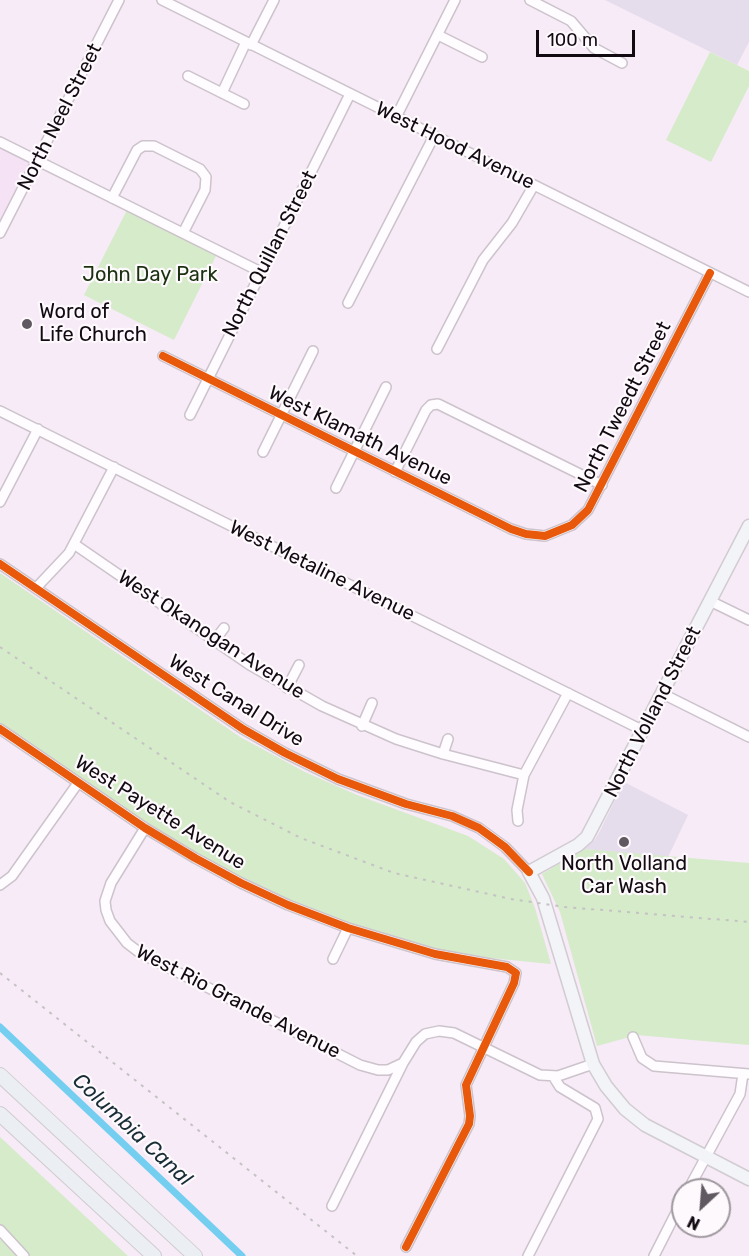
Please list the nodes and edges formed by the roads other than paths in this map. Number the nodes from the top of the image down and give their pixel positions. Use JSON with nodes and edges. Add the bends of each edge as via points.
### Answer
{"nodes":[{"id":1,"x":119,"y":0,"type":"edge"},
{"id":2,"x":162,"y":0,"type":"edge"},
{"id":3,"x":274,"y":0,"type":"edge"},
{"id":4,"x":455,"y":0,"type":"edge"},
{"id":5,"x":530,"y":0,"type":"edge"},
{"id":6,"x":438,"y":35,"type":"junction"},
{"id":7,"x":249,"y":43,"type":"junction"},
{"id":8,"x":482,"y":57,"type":"dead end"},
{"id":9,"x":622,"y":63,"type":"dead end"},
{"id":10,"x":188,"y":76,"type":"dead end"},
{"id":11,"x":222,"y":93,"type":"junction"},
{"id":12,"x":350,"y":94,"type":"junction"},
{"id":13,"x":244,"y":104,"type":"dead end"},
{"id":14,"x":396,"y":117,"type":"junction"},
{"id":15,"x":434,"y":136,"type":"junction"},
{"id":16,"x":0,"y":142,"type":"edge"},
{"id":17,"x":38,"y":161,"type":"junction"},
{"id":18,"x":534,"y":185,"type":"junction"},
{"id":19,"x":112,"y":198,"type":"junction"},
{"id":20,"x":0,"y":233,"type":"edge"},
{"id":21,"x":183,"y":233,"type":"junction"},
{"id":22,"x":261,"y":272,"type":"junction"},
{"id":23,"x":710,"y":273,"type":"junction"},
{"id":24,"x":749,"y":292,"type":"edge"},
{"id":25,"x":348,"y":303,"type":"dead end"},
{"id":26,"x":437,"y":349,"type":"dead end"},
{"id":27,"x":313,"y":351,"type":"dead end"},
{"id":28,"x":163,"y":356,"type":"dead end"},
{"id":29,"x":207,"y":378,"type":"junction"},
{"id":30,"x":386,"y":387,"type":"dead end"},
{"id":31,"x":0,"y":411,"type":"edge"},
{"id":32,"x":281,"y":414,"type":"junction"},
{"id":33,"x":190,"y":415,"type":"dead end"},
{"id":34,"x":38,"y":429,"type":"junction"},
{"id":35,"x":354,"y":451,"type":"junction"},
{"id":36,"x":263,"y":452,"type":"dead end"},
{"id":37,"x":114,"y":467,"type":"junction"},
{"id":38,"x":395,"y":472,"type":"junction"},
{"id":39,"x":602,"y":485,"type":"junction"},
{"id":40,"x":336,"y":488,"type":"dead end"},
{"id":41,"x":0,"y":502,"type":"edge"},
{"id":42,"x":749,"y":525,"type":"edge"},
{"id":43,"x":544,"y":536,"type":"joint"},
{"id":44,"x":74,"y":544,"type":"junction"},
{"id":45,"x":0,"y":564,"type":"edge"},
{"id":46,"x":151,"y":584,"type":"dead end"},
{"id":47,"x":36,"y":588,"type":"junction"},
{"id":48,"x":145,"y":593,"type":"junction"},
{"id":49,"x":710,"y":601,"type":"junction"},
{"id":50,"x":749,"y":620,"type":"edge"},
{"id":51,"x":224,"y":628,"type":"dead end"},
{"id":52,"x":214,"y":640,"type":"junction"},
{"id":53,"x":299,"y":665,"type":"dead end"},
{"id":54,"x":287,"y":688,"type":"junction"},
{"id":55,"x":568,"y":693,"type":"junction"},
{"id":56,"x":663,"y":694,"type":"junction"},
{"id":57,"x":372,"y":703,"type":"dead end"},
{"id":58,"x":362,"y":726,"type":"junction"},
{"id":59,"x":0,"y":729,"type":"edge"},
{"id":60,"x":644,"y":731,"type":"junction"},
{"id":61,"x":749,"y":737,"type":"edge"},
{"id":62,"x":447,"y":738,"type":"dead end"},
{"id":63,"x":443,"y":754,"type":"junction"},
{"id":64,"x":524,"y":775,"type":"junction"},
{"id":65,"x":78,"y":783,"type":"junction"},
{"id":66,"x":518,"y":821,"type":"dead end"},
{"id":67,"x":145,"y":828,"type":"junction"},
{"id":68,"x":530,"y":872,"type":"junction"},
{"id":69,"x":0,"y":885,"type":"edge"},
{"id":70,"x":348,"y":928,"type":"junction"},
{"id":71,"x":333,"y":959,"type":"dead end"},
{"id":72,"x":632,"y":1044,"type":"dead end"},
{"id":73,"x":484,"y":1047,"type":"junction"},
{"id":74,"x":403,"y":1063,"type":"junction"},
{"id":75,"x":593,"y":1064,"type":"junction"},
{"id":76,"x":746,"y":1074,"type":"edge"},
{"id":77,"x":0,"y":1075,"type":"edge"},
{"id":78,"x":553,"y":1076,"type":"junction"},
{"id":79,"x":0,"y":1114,"type":"edge"},
{"id":80,"x":705,"y":1157,"type":"junction"},
{"id":81,"x":694,"y":1178,"type":"edge"},
{"id":82,"x":749,"y":1179,"type":"edge"},
{"id":83,"x":332,"y":1206,"type":"dead end"},
{"id":84,"x":671,"y":1223,"type":"edge"},
{"id":85,"x":0,"y":1230,"type":"edge"},
{"id":86,"x":406,"y":1247,"type":"dead end"},
{"id":87,"x":24,"y":1256,"type":"edge"},
{"id":88,"x":154,"y":1256,"type":"edge"},
{"id":89,"x":195,"y":1256,"type":"edge"},
{"id":90,"x":528,"y":1256,"type":"edge"},
{"id":91,"x":654,"y":1256,"type":"edge"}],
"edges":[{"from":1,"to":17,"type":"street","name":"North Neel Street"},
{"from":2,"to":7,"type":"street","name":"West Hood Avenue"},
{"from":3,"to":7,"type":"street"},
{"from":4,"to":6,"type":"street"},
{"from":5,"to":9,"type":"street","via":[[571,21],[594,48]]},
{"from":6,"to":8,"type":"street"},
{"from":6,"to":14,"type":"street"},
{"from":7,"to":11,"type":"street"},
{"from":7,"to":12,"type":"street","name":"West Hood Avenue"},
{"from":10,"to":11,"type":"street"},
{"from":11,"to":13,"type":"street"},
{"from":12,"to":14,"type":"street","name":"West Hood Avenue"},
{"from":12,"to":22,"type":"street","name":"North Quillan Street"},
{"from":14,"to":15,"type":"street","name":"West Hood Avenue"},
{"from":15,"to":18,"type":"street","name":"West Hood Avenue"},
{"from":15,"to":25,"type":"street"},
{"from":16,"to":17,"type":"street"},
{"from":17,"to":19,"type":"street"},
{"from":17,"to":20,"type":"street","name":"North Neel Street"},
{"from":18,"to":23,"type":"street","name":"West Hood Avenue"},
{"from":18,"to":26,"type":"street","via":[[512,223],[483,260]]},
{"from":19,"to":21,"type":"street"},
{"from":19,"to":21,"type":"street","via":[[137,150],[154,146],[200,169],[206,177],[206,185]]},
{"from":21,"to":22,"type":"street"},
{"from":22,"to":29,"type":"street","name":"North Quillan Street"},
{"from":23,"to":24,"type":"street","name":"West Hood Avenue"},
{"from":23,"to":39,"type":"street","name":"North Tweedt Street"},
{"from":27,"to":32,"type":"street"},
{"from":28,"to":29,"type":"street","name":"West Klamath Avenue"},
{"from":29,"to":32,"type":"street","name":"West Klamath Avenue"},
{"from":29,"to":33,"type":"street","name":"North Quillan Street"},
{"from":30,"to":35,"type":"street"},
{"from":31,"to":34,"type":"street","name":"West Metaline Avenue"},
{"from":32,"to":35,"type":"street","name":"West Klamath Avenue"},
{"from":32,"to":36,"type":"street"},
{"from":34,"to":37,"type":"street","name":"West Metaline Avenue"},
{"from":34,"to":41,"type":"street"},
{"from":35,"to":38,"type":"street","name":"West Klamath Avenue"},
{"from":35,"to":40,"type":"street"},
{"from":37,"to":44,"type":"street"},
{"from":37,"to":55,"type":"street","name":"West Metaline Avenue"},
{"from":38,"to":39,"type":"street","via":[[426,410],[431,405],[440,405]]},
{"from":38,"to":43,"type":"street","name":"West Klamath Avenue","via":[[516,531]]},
{"from":39,"to":43,"type":"street","name":"North Tweedt Street","via":[[578,521]]},
{"from":42,"to":49,"type":"main road","name":"North Volland Street"},
{"from":44,"to":47,"type":"street"},
{"from":44,"to":48,"type":"street","name":"West Okanogan Avenue"},
{"from":45,"to":47,"type":"street","name":"West Canal Drive"},
{"from":46,"to":48,"type":"street"},
{"from":47,"to":68,"type":"street","name":"West Canal Drive","via":[[285,753],[355,786],[472,825],[505,847]]},
{"from":48,"to":52,"type":"street","name":"West Okanogan Avenue"},
{"from":49,"to":50,"type":"street"},
{"from":49,"to":56,"type":"main road","name":"North Volland Street"},
{"from":51,"to":52,"type":"street"},
{"from":52,"to":54,"type":"street","name":"West Okanogan Avenue"},
{"from":53,"to":54,"type":"street"},
{"from":54,"to":58,"type":"street","name":"West Okanogan Avenue"},
{"from":55,"to":60,"type":"street","name":"West Metaline Avenue"},
{"from":55,"to":64,"type":"street"},
{"from":56,"to":60,"type":"main road","name":"North Volland Street"},
{"from":56,"to":61,"type":"street"},
{"from":57,"to":58,"type":"street"},
{"from":58,"to":63,"type":"street","name":"West Okanogan Avenue"},
{"from":59,"to":65,"type":"street","name":"West Payette Avenue"},
{"from":60,"to":68,"type":"main road","name":"North Volland Street","via":[[587,837]]},
{"from":62,"to":63,"type":"street"},
{"from":63,"to":64,"type":"street","name":"West Okanogan Avenue"},
{"from":64,"to":66,"type":"street"},
{"from":65,"to":67,"type":"street","name":"West Payette Avenue"},
{"from":65,"to":69,"type":"street","via":[[12,876]]},
{"from":67,"to":70,"type":"street","name":"West Payette Avenue","via":[[241,883]]},
{"from":67,"to":74,"type":"street","name":"West Rio Grande Avenue","via":[[107,893],[110,921],[127,943],[360,1065],[388,1071]]},
{"from":68,"to":75,"type":"main road","name":"West Canal Drive","via":[[543,898]]},
{"from":70,"to":71,"type":"street"},
{"from":70,"to":73,"type":"street","name":"West Payette Avenue","via":[[435,954],[507,967],[516,973]]},
{"from":72,"to":76,"type":"street","via":[[650,1064]]},
{"from":73,"to":74,"type":"street","via":[[454,1033],[432,1031],[420,1038]]},
{"from":73,"to":78,"type":"street","via":[[533,1072]]},
{"from":73,"to":86,"type":"street","via":[[466,1085],[469,1124]]},
{"from":74,"to":83,"type":"street"},
{"from":75,"to":78,"type":"street"},
{"from":75,"to":80,"type":"main road","name":"West Canal Drive","via":[[616,1099],[635,1117]]},
{"from":76,"to":80,"type":"street","via":[[740,1094]]},
{"from":77,"to":89,"type":"highway"},
{"from":78,"to":90,"type":"street","via":[[560,1087],[595,1108],[598,1119]]},
{"from":79,"to":88,"type":"highway"},
{"from":80,"to":81,"type":"street"},
{"from":80,"to":82,"type":"main road","name":"West Canal Drive"},
{"from":84,"to":91,"type":"street"},
{"from":85,"to":87,"type":"street"}]}
